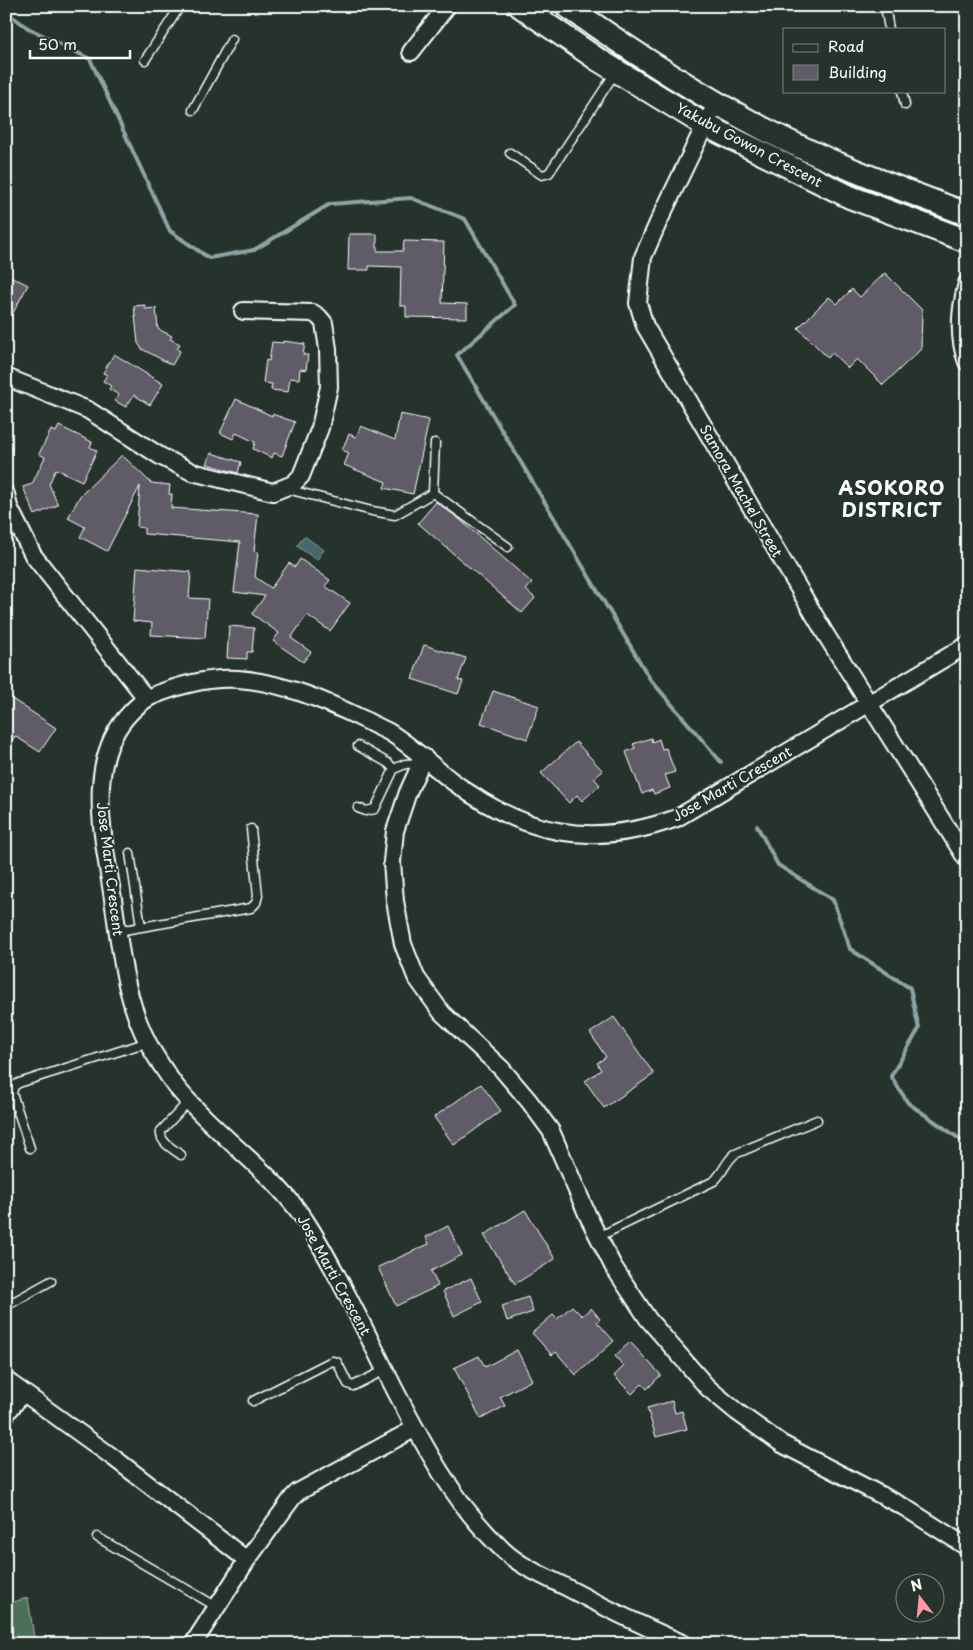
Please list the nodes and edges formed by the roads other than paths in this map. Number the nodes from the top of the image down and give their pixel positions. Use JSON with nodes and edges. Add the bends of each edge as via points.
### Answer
{"nodes":[{"id":1,"x":447,"y":6,"type":"edge"},
{"id":2,"x":520,"y":6,"type":"edge"},
{"id":3,"x":568,"y":6,"type":"edge"},
{"id":4,"x":885,"y":6,"type":"edge"},
{"id":5,"x":179,"y":8,"type":"dead end"},
{"id":6,"x":889,"y":28,"type":"edge"},
{"id":7,"x":232,"y":39,"type":"dead end"},
{"id":8,"x":411,"y":52,"type":"dead end"},
{"id":9,"x":145,"y":60,"type":"dead end"},
{"id":10,"x":616,"y":71,"type":"junction"},
{"id":11,"x":902,"y":92,"type":"edge"},
{"id":12,"x":717,"y":103,"type":"junction"},
{"id":13,"x":905,"y":105,"type":"dead end"},
{"id":14,"x":192,"y":110,"type":"dead end"},
{"id":15,"x":705,"y":125,"type":"junction"},
{"id":16,"x":510,"y":153,"type":"dead end"},
{"id":17,"x":967,"y":214,"type":"edge"},
{"id":18,"x":967,"y":241,"type":"edge"},
{"id":19,"x":967,"y":283,"type":"edge"},
{"id":20,"x":243,"y":311,"type":"dead end"},
{"id":21,"x":967,"y":362,"type":"edge"},
{"id":22,"x":6,"y":377,"type":"edge"},
{"id":23,"x":435,"y":443,"type":"dead end"},
{"id":24,"x":285,"y":488,"type":"junction"},
{"id":25,"x":433,"y":493,"type":"junction"},
{"id":26,"x":7,"y":504,"type":"edge"},
{"id":27,"x":508,"y":547,"type":"dead end"},
{"id":28,"x":967,"y":645,"type":"edge"},
{"id":29,"x":146,"y":698,"type":"junction"},
{"id":30,"x":869,"y":704,"type":"junction"},
{"id":31,"x":358,"y":746,"type":"dead end"},
{"id":32,"x":422,"y":760,"type":"junction"},
{"id":33,"x":394,"y":769,"type":"junction"},
{"id":34,"x":358,"y":808,"type":"dead end"},
{"id":35,"x":251,"y":829,"type":"dead end"},
{"id":36,"x":130,"y":853,"type":"dead end"},
{"id":37,"x":967,"y":860,"type":"edge"},
{"id":38,"x":141,"y":927,"type":"junction"},
{"id":39,"x":118,"y":931,"type":"junction"},
{"id":40,"x":148,"y":1042,"type":"junction"},
{"id":41,"x":189,"y":1101,"type":"junction"},
{"id":42,"x":817,"y":1120,"type":"dead end"},
{"id":43,"x":30,"y":1148,"type":"dead end"},
{"id":44,"x":181,"y":1156,"type":"dead end"},
{"id":45,"x":598,"y":1237,"type":"junction"},
{"id":46,"x":51,"y":1281,"type":"dead end"},
{"id":47,"x":6,"y":1306,"type":"edge"},
{"id":48,"x":385,"y":1370,"type":"junction"},
{"id":49,"x":6,"y":1380,"type":"edge"},
{"id":50,"x":24,"y":1393,"type":"junction"},
{"id":51,"x":253,"y":1401,"type":"dead end"},
{"id":52,"x":6,"y":1414,"type":"edge"},
{"id":53,"x":414,"y":1429,"type":"junction"},
{"id":54,"x":97,"y":1536,"type":"dead end"},
{"id":55,"x":967,"y":1547,"type":"edge"},
{"id":56,"x":247,"y":1560,"type":"junction"},
{"id":57,"x":217,"y":1607,"type":"junction"},
{"id":58,"x":193,"y":1644,"type":"edge"},
{"id":59,"x":684,"y":1644,"type":"edge"}],
"edges":[{"from":1,"to":8,"type":"street"},
{"from":2,"to":10,"type":"main road","name":"Yakubu Gowon Crescent"},
{"from":3,"to":12,"type":"main road","name":"Yakubu Gowon Crescent"},
{"from":4,"to":6,"type":"lane"},
{"from":5,"to":9,"type":"lane"},
{"from":7,"to":14,"type":"lane"},
{"from":10,"to":15,"type":"main road","name":"Yakubu Gowon Crescent"},
{"from":10,"to":16,"type":"lane","via":[[549,173],[542,174]]},
{"from":11,"to":13,"type":"lane"},
{"from":12,"to":15,"type":"street","name":"Samora Machel Street"},
{"from":12,"to":17,"type":"main road","name":"Yakubu Gowon Crescent","via":[[765,130],[850,170]]},
{"from":15,"to":18,"type":"main road","name":"Yakubu Gowon Crescent","via":[[850,197]]},
{"from":15,"to":30,"type":"street","name":"Samora Machel Street","via":[[643,257],[638,303],[645,326]]},
{"from":19,"to":21,"type":"street","via":[[960,319]]},
{"from":20,"to":24,"type":"street","via":[[312,313],[324,323],[329,387],[320,428],[301,476]]},
{"from":22,"to":24,"type":"street","via":[[88,410],[160,456],[192,472],[273,492]]},
{"from":23,"to":25,"type":"lane"},
{"from":24,"to":25,"type":"lane","via":[[395,515]]},
{"from":25,"to":27,"type":"lane"},
{"from":26,"to":29,"type":"street","via":[[33,554]]},
{"from":28,"to":30,"type":"street","name":"Jose Marti Crescent"},
{"from":29,"to":32,"type":"street","name":"Jose Marti Crescent","via":[[207,680],[238,679],[278,686],[334,706],[388,732]]},
{"from":29,"to":39,"type":"street","name":"Jose Marti Crescent","via":[[119,726],[110,742],[99,807]]},
{"from":30,"to":32,"type":"street","name":"Jose Marti Crescent","via":[[677,818],[631,831],[575,834],[522,821],[484,802]]},
{"from":30,"to":37,"type":"street","name":"Samora Machel Street"},
{"from":31,"to":33,"type":"lane"},
{"from":32,"to":33,"type":"lane"},
{"from":32,"to":45,"type":"street","via":[[408,792],[394,839],[395,902],[403,944],[416,977],[442,1013],[501,1068],[551,1131]]},
{"from":33,"to":34,"type":"lane","via":[[376,809],[366,811]]},
{"from":35,"to":38,"type":"lane","via":[[258,896],[251,908]]},
{"from":36,"to":38,"type":"lane"},
{"from":38,"to":39,"type":"lane"},
{"from":39,"to":40,"type":"street","name":"Jose Marti Crescent","via":[[129,995]]},
{"from":40,"to":41,"type":"street","name":"Jose Marti Crescent"},
{"from":40,"to":43,"type":"lane","via":[[14,1086],[12,1093]]},
{"from":41,"to":44,"type":"lane","via":[[160,1136]]},
{"from":41,"to":48,"type":"street","name":"Jose Marti Crescent","via":[[261,1168],[292,1202],[310,1228]]},
{"from":42,"to":45,"type":"lane","via":[[735,1154],[714,1181]]},
{"from":45,"to":55,"type":"street","via":[[648,1319],[722,1400],[782,1444],[904,1507]]},
{"from":46,"to":47,"type":"lane"},
{"from":48,"to":51,"type":"lane","via":[[352,1386],[337,1362],[332,1360]]},
{"from":48,"to":53,"type":"street","name":"Jose Marti Crescent"},
{"from":49,"to":50,"type":"street"},
{"from":50,"to":52,"type":"street"},
{"from":50,"to":56,"type":"street"},
{"from":53,"to":56,"type":"street","via":[[298,1492]]},
{"from":53,"to":59,"type":"street","name":"Jose Marti Crescent","via":[[460,1501],[506,1553],[536,1572]]},
{"from":54,"to":57,"type":"lane"},
{"from":56,"to":57,"type":"street"},
{"from":57,"to":58,"type":"street"}]}
